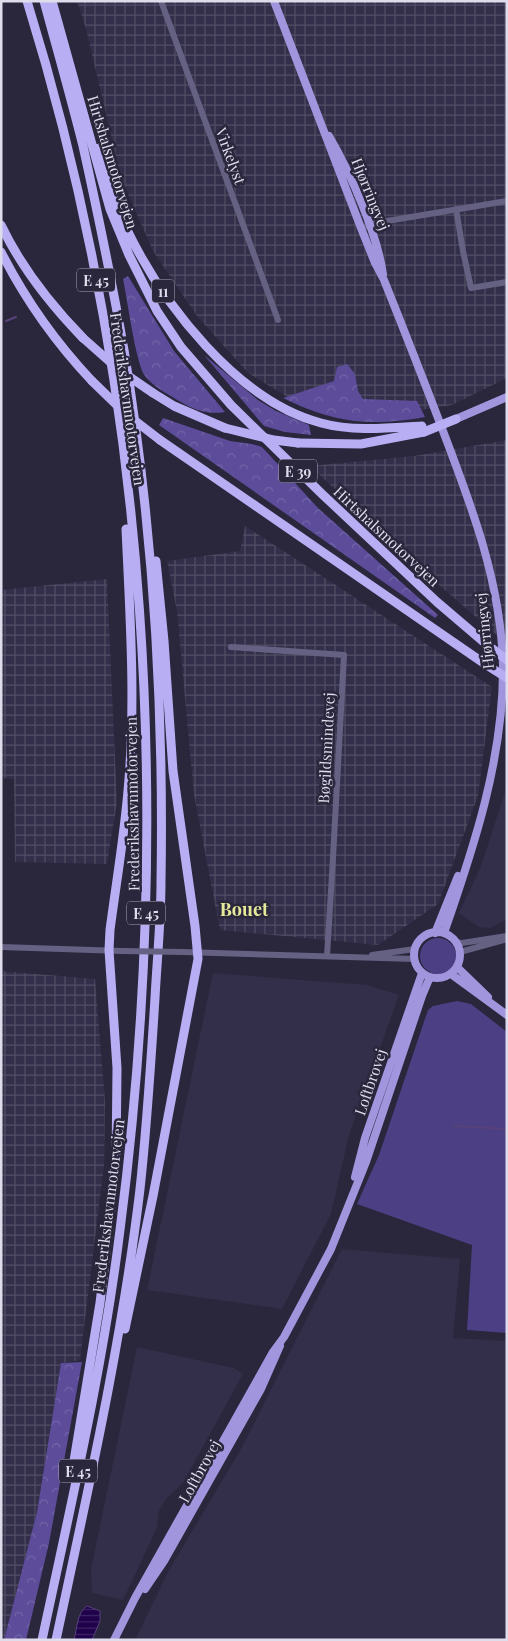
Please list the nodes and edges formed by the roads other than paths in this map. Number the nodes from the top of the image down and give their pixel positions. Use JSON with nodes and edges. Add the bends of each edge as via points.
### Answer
{"nodes":[{"id":1,"x":27,"y":1,"type":"edge"},
{"id":2,"x":44,"y":1,"type":"edge"},
{"id":3,"x":52,"y":1,"type":"edge"},
{"id":4,"x":161,"y":1,"type":"edge"},
{"id":5,"x":274,"y":1,"type":"edge"},
{"id":6,"x":322,"y":123,"type":"junction"},
{"id":7,"x":507,"y":201,"type":"edge"},
{"id":8,"x":456,"y":210,"type":"junction"},
{"id":9,"x":1,"y":225,"type":"edge"},
{"id":10,"x":370,"y":225,"type":"junction"},
{"id":11,"x":361,"y":228,"type":"junction"},
{"id":12,"x":1,"y":252,"type":"edge"},
{"id":13,"x":384,"y":280,"type":"junction"},
{"id":14,"x":507,"y":282,"type":"edge"},
{"id":15,"x":278,"y":320,"type":"dead end"},
{"id":16,"x":507,"y":397,"type":"edge"},
{"id":17,"x":459,"y":418,"type":"joint"},
{"id":18,"x":423,"y":429,"type":"junction"},
{"id":19,"x":122,"y":441,"type":"junction"},
{"id":20,"x":138,"y":456,"type":"junction"},
{"id":21,"x":231,"y":647,"type":"dead end"},
{"id":22,"x":507,"y":660,"type":"edge"},
{"id":23,"x":507,"y":678,"type":"edge"},
{"id":24,"x":472,"y":845,"type":"junction"},
{"id":25,"x":435,"y":933,"type":"junction"},
{"id":26,"x":444,"y":933,"type":"junction"},
{"id":27,"x":507,"y":938,"type":"edge"},
{"id":28,"x":456,"y":942,"type":"junction"},
{"id":29,"x":1,"y":946,"type":"edge"},
{"id":30,"x":415,"y":949,"type":"junction"},
{"id":31,"x":109,"y":950,"type":"junction"},
{"id":32,"x":460,"y":952,"type":"junction"},
{"id":33,"x":198,"y":953,"type":"junction"},
{"id":34,"x":327,"y":956,"type":"junction"},
{"id":35,"x":359,"y":957,"type":"junction"},
{"id":36,"x":414,"y":959,"type":"junction"},
{"id":37,"x":457,"y":966,"type":"junction"},
{"id":38,"x":422,"y":972,"type":"junction"},
{"id":39,"x":451,"y":974,"type":"junction"},
{"id":40,"x":430,"y":978,"type":"junction"},
{"id":41,"x":504,"y":1013,"type":"edge"},
{"id":42,"x":349,"y":1203,"type":"junction"},
{"id":43,"x":98,"y":1443,"type":"junction"},
{"id":44,"x":45,"y":1628,"type":"junction"},
{"id":45,"x":42,"y":1640,"type":"edge"},
{"id":46,"x":56,"y":1640,"type":"edge"},
{"id":47,"x":114,"y":1640,"type":"edge"}],
"edges":[{"from":1,"to":19,"type":"highway","name":"Frederikshavnmotorvejen","number":"E 45","via":[[49,70],[82,215],[102,310]]},
{"from":2,"to":20,"type":"highway","name":"Frederikshavnmotorvejen","number":"E 45","via":[[97,213],[124,353]]},
{"from":3,"to":18,"type":"highway","number":"11","via":[[126,228],[149,271],[200,340],[244,381],[269,400],[296,414],[342,427]]},
{"from":3,"to":22,"type":"highway","name":"Hirtshalsmotorvejen","number":"E 39","bridge":true,"via":[[110,209],[157,311],[181,347],[231,405],[322,494],[438,602]]},
{"from":4,"to":15,"type":"street","name":"Virkelyst"},
{"from":5,"to":6,"type":"main road","name":"Hjørringvej"},
{"from":6,"to":10,"type":"main road","name":"Hjørringvej","via":[[349,173]]},
{"from":6,"to":11,"type":"main road","name":"Hjørringvej"},
{"from":7,"to":8,"type":"street"},
{"from":8,"to":10,"type":"street"},
{"from":8,"to":14,"type":"street","via":[[471,288]]},
{"from":9,"to":18,"type":"highway","number":"11","bridge":true,"via":[[35,282],[82,338],[118,369],[174,406],[225,428],[298,444],[361,444]]},
{"from":10,"to":11,"type":"street"},
{"from":10,"to":13,"type":"main road","name":"Hjørringvej"},
{"from":11,"to":13,"type":"main road","name":"Hjørringvej"},
{"from":12,"to":23,"type":"highway","bridge":true,"via":[[14,279],[70,358],[125,413]]},
{"from":13,"to":24,"type":"main road","name":"Hjørringvej","via":[[476,520],[497,607],[503,666],[499,725],[486,802]]},
{"from":16,"to":17,"type":"main road","number":"11"},
{"from":17,"to":18,"type":"highway","number":"11","bridge":true},
{"from":19,"to":31,"type":"highway","via":[[131,740]]},
{"from":19,"to":44,"type":"highway","name":"Frederikshavnmotorvejen","number":"E 45","via":[[138,592],[147,756],[148,878],[144,979],[120,1236],[95,1385]]},
{"from":20,"to":33,"type":"highway","via":[[155,553],[173,771]]},
{"from":20,"to":43,"type":"highway","name":"Frederikshavnmotorvejen","number":"E 45","via":[[160,707],[161,886],[146,1140],[130,1263]]},
{"from":21,"to":34,"type":"street","name":"Bøgildsmindevej","via":[[344,655]]},
{"from":24,"to":25,"type":"main road","name":"Hjørringvej"},
{"from":24,"to":26,"type":"main road","name":"Hjørringvej"},
{"from":25,"to":26,"type":"main road"},
{"from":25,"to":30,"type":"main road","via":[[423,938]]},
{"from":26,"to":28,"type":"main road"},
{"from":27,"to":28,"type":"street"},
{"from":27,"to":32,"type":"street"},
{"from":28,"to":32,"type":"main road"},
{"from":29,"to":31,"type":"street"},
{"from":30,"to":35,"type":"street"},
{"from":30,"to":36,"type":"main road"},
{"from":31,"to":33,"type":"street","bridge":true},
{"from":31,"to":44,"type":"highway","via":[[117,1068],[116,1163],[90,1366]]},
{"from":32,"to":37,"type":"main road"},
{"from":33,"to":34,"type":"street"},
{"from":33,"to":43,"type":"highway","via":[[151,1206]]},
{"from":34,"to":35,"type":"street"},
{"from":35,"to":36,"type":"street"},
{"from":36,"to":38,"type":"main road"},
{"from":37,"to":39,"type":"main road"},
{"from":37,"to":41,"type":"main road"},
{"from":38,"to":40,"type":"main road"},
{"from":38,"to":42,"type":"main road","name":"Loftbrovej","via":[[366,1138]]},
{"from":39,"to":40,"type":"main road"},
{"from":39,"to":41,"type":"main road"},
{"from":40,"to":42,"type":"main road","name":"Loftbrovej"},
{"from":42,"to":47,"type":"main road","name":"Loftbrovej","via":[[327,1257],[284,1337],[261,1390],[164,1561],[128,1613]]},
{"from":43,"to":46,"type":"highway","name":"Frederikshavnmotorvejen","number":"E 45"},
{"from":44,"to":45,"type":"highway","name":"Frederikshavnmotorvejen","number":"E 45"}]}
